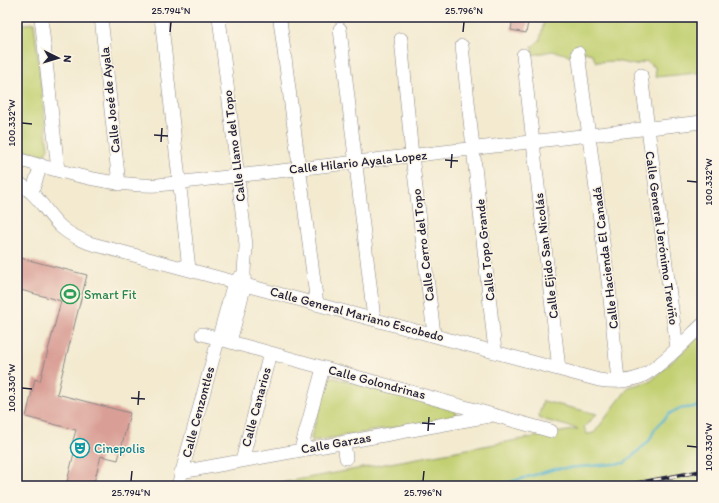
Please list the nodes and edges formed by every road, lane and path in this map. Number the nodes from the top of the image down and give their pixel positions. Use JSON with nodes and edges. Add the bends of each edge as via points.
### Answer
{"nodes":[{"id":1,"x":41,"y":17,"type":"edge"},
{"id":2,"x":101,"y":17,"type":"edge"},
{"id":3,"x":161,"y":17,"type":"edge"},
{"id":4,"x":219,"y":17,"type":"edge"},
{"id":5,"x":280,"y":20,"type":"dead end"},
{"id":6,"x":340,"y":29,"type":"dead end"},
{"id":7,"x":401,"y":39,"type":"dead end"},
{"id":8,"x":462,"y":46,"type":"dead end"},
{"id":9,"x":578,"y":54,"type":"dead end"},
{"id":10,"x":523,"y":55,"type":"dead end"},
{"id":11,"x":641,"y":75,"type":"dead end"},
{"id":12,"x":702,"y":122,"type":"edge"},
{"id":13,"x":647,"y":128,"type":"junction"},
{"id":14,"x":590,"y":135,"type":"junction"},
{"id":15,"x":533,"y":142,"type":"junction"},
{"id":16,"x":474,"y":148,"type":"junction"},
{"id":17,"x":412,"y":156,"type":"junction"},
{"id":18,"x":17,"y":159,"type":"edge"},
{"id":19,"x":355,"y":162,"type":"junction"},
{"id":20,"x":41,"y":165,"type":"junction"},
{"id":21,"x":299,"y":169,"type":"junction"},
{"id":22,"x":58,"y":170,"type":"junction"},
{"id":23,"x":237,"y":177,"type":"junction"},
{"id":24,"x":17,"y":182,"type":"edge"},
{"id":25,"x":180,"y":183,"type":"junction"},
{"id":26,"x":119,"y":184,"type":"junction"},
{"id":27,"x":32,"y":192,"type":"junction"},
{"id":28,"x":189,"y":269,"type":"junction"},
{"id":29,"x":241,"y":280,"type":"junction"},
{"id":30,"x":317,"y":304,"type":"junction"},
{"id":31,"x":374,"y":319,"type":"junction"},
{"id":32,"x":702,"y":325,"type":"edge"},
{"id":33,"x":202,"y":334,"type":"dead end"},
{"id":34,"x":434,"y":334,"type":"junction"},
{"id":35,"x":224,"y":340,"type":"junction"},
{"id":36,"x":677,"y":348,"type":"junction"},
{"id":37,"x":495,"y":351,"type":"junction"},
{"id":38,"x":270,"y":353,"type":"junction"},
{"id":39,"x":323,"y":368,"type":"junction"},
{"id":40,"x":559,"y":369,"type":"junction"},
{"id":41,"x":618,"y":381,"type":"junction"},
{"id":42,"x":491,"y":415,"type":"junction"},
{"id":43,"x":551,"y":431,"type":"dead end"},
{"id":44,"x":344,"y":442,"type":"junction"},
{"id":45,"x":301,"y":449,"type":"junction"},
{"id":46,"x":346,"y":458,"type":"dead end"},
{"id":47,"x":242,"y":461,"type":"junction"},
{"id":48,"x":181,"y":472,"type":"junction"},
{"id":49,"x":178,"y":486,"type":"edge"}],
"edges":[{"from":1,"to":22,"type":"street"},
{"from":2,"to":26,"type":"street","name":"Calle José de Ayala"},
{"from":3,"to":25,"type":"street"},
{"from":4,"to":23,"type":"street","name":"Calle Llano del Topo"},
{"from":5,"to":21,"type":"street"},
{"from":6,"to":19,"type":"street"},
{"from":7,"to":17,"type":"street","name":"Calle Cerro del Topo"},
{"from":8,"to":16,"type":"street","name":"Calle Topo Grande"},
{"from":9,"to":14,"type":"street","name":"Calle Hacienda El Canadá"},
{"from":10,"to":15,"type":"street","name":"Calle Ejido San Nicolás"},
{"from":11,"to":13,"type":"street","name":"Calle General Jerónimo Treviño"},
{"from":12,"to":13,"type":"street","name":"Calle Hilario Ayala Lopez"},
{"from":13,"to":14,"type":"street","name":"Calle Hilario Ayala Lopez"},
{"from":13,"to":36,"type":"street","name":"Calle General Jerónimo Treviño"},
{"from":14,"to":15,"type":"street","name":"Calle Hilario Ayala Lopez"},
{"from":14,"to":41,"type":"street","name":"Calle Hacienda El Canadá"},
{"from":15,"to":16,"type":"street","name":"Calle Hilario Ayala Lopez"},
{"from":15,"to":40,"type":"street","name":"Calle Ejido San Nicolás"},
{"from":16,"to":17,"type":"street","name":"Calle Hilario Ayala Lopez"},
{"from":16,"to":37,"type":"street","name":"Calle Topo Grande"},
{"from":17,"to":19,"type":"street","name":"Calle Hilario Ayala Lopez"},
{"from":17,"to":34,"type":"street","name":"Calle Cerro del Topo"},
{"from":18,"to":20,"type":"street","name":"Calle Hilario Ayala Lopez"},
{"from":19,"to":21,"type":"street","name":"Calle Hilario Ayala Lopez"},
{"from":19,"to":31,"type":"street"},
{"from":20,"to":22,"type":"street","name":"Calle Hilario Ayala Lopez"},
{"from":20,"to":27,"type":"street"},
{"from":21,"to":23,"type":"street","name":"Calle Hilario Ayala Lopez"},
{"from":21,"to":30,"type":"street"},
{"from":22,"to":26,"type":"street","name":"Calle Hilario Ayala Lopez"},
{"from":23,"to":25,"type":"street","name":"Calle Hilario Ayala Lopez"},
{"from":23,"to":29,"type":"street","name":"Calle Llano del Topo","via":[[246,245]]},
{"from":24,"to":27,"type":"street","name":"Calle General Mariano Escobedo"},
{"from":25,"to":26,"type":"street","name":"Calle Hilario Ayala Lopez","via":[[143,186]]},
{"from":25,"to":28,"type":"street"},
{"from":27,"to":28,"type":"street","name":"Calle General Mariano Escobedo","via":[[62,227],[78,239]]},
{"from":28,"to":29,"type":"street","name":"Calle General Mariano Escobedo"},
{"from":29,"to":30,"type":"street","name":"Calle General Mariano Escobedo"},
{"from":29,"to":35,"type":"street","name":"Calle Llano del Topo"},
{"from":30,"to":31,"type":"street","name":"Calle General Mariano Escobedo"},
{"from":31,"to":34,"type":"street","name":"Calle General Mariano Escobedo"},
{"from":32,"to":36,"type":"street","name":"Calle General Mariano Escobedo"},
{"from":33,"to":35,"type":"street","name":"Calle Golondrinas"},
{"from":34,"to":37,"type":"street","name":"Calle General Mariano Escobedo"},
{"from":35,"to":38,"type":"street","name":"Calle Golondrinas"},
{"from":35,"to":48,"type":"street","name":"Calle Cenzontles"},
{"from":36,"to":41,"type":"street","name":"Calle General Mariano Escobedo","via":[[640,377]]},
{"from":37,"to":40,"type":"street","name":"Calle General Mariano Escobedo"},
{"from":38,"to":39,"type":"street","name":"Calle Golondrinas"},
{"from":38,"to":47,"type":"street","name":"Calle Canarios"},
{"from":39,"to":42,"type":"street","name":"Calle Golondrinas"},
{"from":39,"to":45,"type":"street"},
{"from":40,"to":41,"type":"street","name":"Calle General Mariano Escobedo","via":[[599,380]]},
{"from":42,"to":43,"type":"street","name":"Calle Golondrinas"},
{"from":42,"to":44,"type":"street","name":"Calle Garzas"},
{"from":44,"to":45,"type":"street","name":"Calle Garzas"},
{"from":44,"to":46,"type":"street"},
{"from":45,"to":47,"type":"street","name":"Calle Garzas"},
{"from":47,"to":48,"type":"street","name":"Calle Garzas"},
{"from":48,"to":49,"type":"street","name":"Calle Cenzontles"}]}
